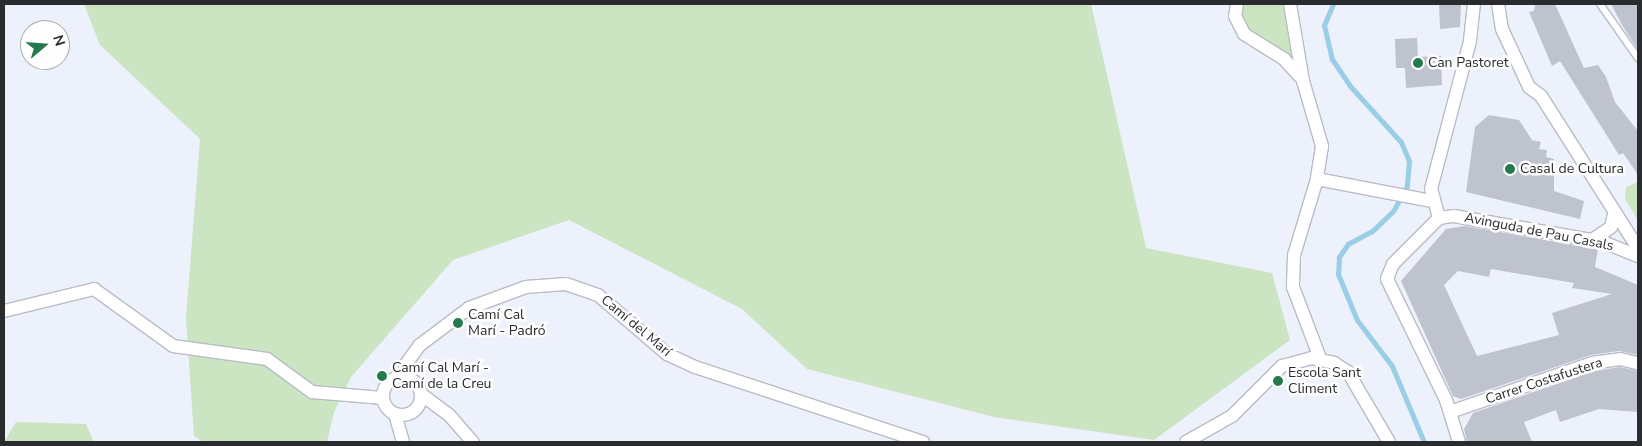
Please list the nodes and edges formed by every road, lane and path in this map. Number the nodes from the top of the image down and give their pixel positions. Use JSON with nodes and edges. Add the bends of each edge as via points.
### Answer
{"nodes":[{"id":1,"x":1237,"y":4,"type":"edge"},
{"id":2,"x":1290,"y":4,"type":"edge"},
{"id":3,"x":1474,"y":4,"type":"edge"},
{"id":4,"x":1498,"y":4,"type":"edge"},
{"id":5,"x":1600,"y":4,"type":"edge"},
{"id":6,"x":1638,"y":58,"type":"edge"},
{"id":7,"x":1302,"y":81,"type":"junction"},
{"id":8,"x":1317,"y":179,"type":"junction"},
{"id":9,"x":1431,"y":201,"type":"junction"},
{"id":10,"x":1614,"y":214,"type":"junction"},
{"id":11,"x":1439,"y":218,"type":"junction"},
{"id":12,"x":1592,"y":240,"type":"junction"},
{"id":13,"x":1638,"y":248,"type":"edge"},
{"id":14,"x":1638,"y":256,"type":"edge"},
{"id":15,"x":4,"y":311,"type":"edge"},
{"id":16,"x":1320,"y":358,"type":"junction"},
{"id":17,"x":1638,"y":362,"type":"edge"},
{"id":18,"x":404,"y":377,"type":"junction"},
{"id":19,"x":421,"y":394,"type":"junction"},
{"id":20,"x":383,"y":398,"type":"junction"},
{"id":21,"x":1450,"y":412,"type":"junction"},
{"id":22,"x":395,"y":414,"type":"junction"},
{"id":23,"x":402,"y":442,"type":"edge"},
{"id":24,"x":473,"y":442,"type":"edge"},
{"id":25,"x":923,"y":442,"type":"edge"},
{"id":26,"x":1186,"y":442,"type":"edge"},
{"id":27,"x":1389,"y":442,"type":"edge"},
{"id":28,"x":1459,"y":442,"type":"edge"}],
"edges":[{"from":1,"to":7,"type":"street","via":[[1235,16],[1244,34],[1284,59]]},
{"from":2,"to":7,"type":"street"},
{"from":3,"to":9,"type":"street","via":[[1472,34],[1448,111]]},
{"from":4,"to":10,"type":"street","via":[[1502,29],[1529,87],[1541,96],[1571,148],[1608,197]]},
{"from":5,"to":6,"type":"lane"},
{"from":7,"to":8,"type":"street","via":[[1322,146]]},
{"from":8,"to":9,"type":"street"},
{"from":8,"to":16,"type":"street","via":[[1294,255],[1292,277]]},
{"from":9,"to":11,"type":"street"},
{"from":10,"to":12,"type":"street","via":[[1612,226]]},
{"from":10,"to":13,"type":"street"},
{"from":11,"to":12,"type":"street","name":"Avinguda de Pau Casals","via":[[1454,216]]},
{"from":11,"to":21,"type":"street","via":[[1393,264],[1387,279]]},
{"from":12,"to":14,"type":"street","name":"Avinguda de Pau Casals"},
{"from":15,"to":20,"type":"street","via":[[94,289],[173,346],[267,359],[312,392]]},
{"from":16,"to":26,"type":"street","via":[[1299,358],[1282,366],[1232,416]]},
{"from":16,"to":27,"type":"street","via":[[1348,372]]},
{"from":17,"to":21,"type":"street","name":"Carrer Costafustera","via":[[1620,359],[1592,363]]},
{"from":18,"to":19,"type":"street","via":[[413,379]]},
{"from":18,"to":20,"type":"street","via":[[389,382]]},
{"from":18,"to":25,"type":"street","name":"Camí del Marí","via":[[406,364],[420,345],[469,308],[526,287],[566,284],[598,295],[667,354],[695,368]]},
{"from":19,"to":22,"type":"street","via":[[416,410]]},
{"from":19,"to":24,"type":"street","via":[[450,416]]},
{"from":20,"to":22,"type":"street"},
{"from":21,"to":28,"type":"street"},
{"from":22,"to":23,"type":"street"}]}
